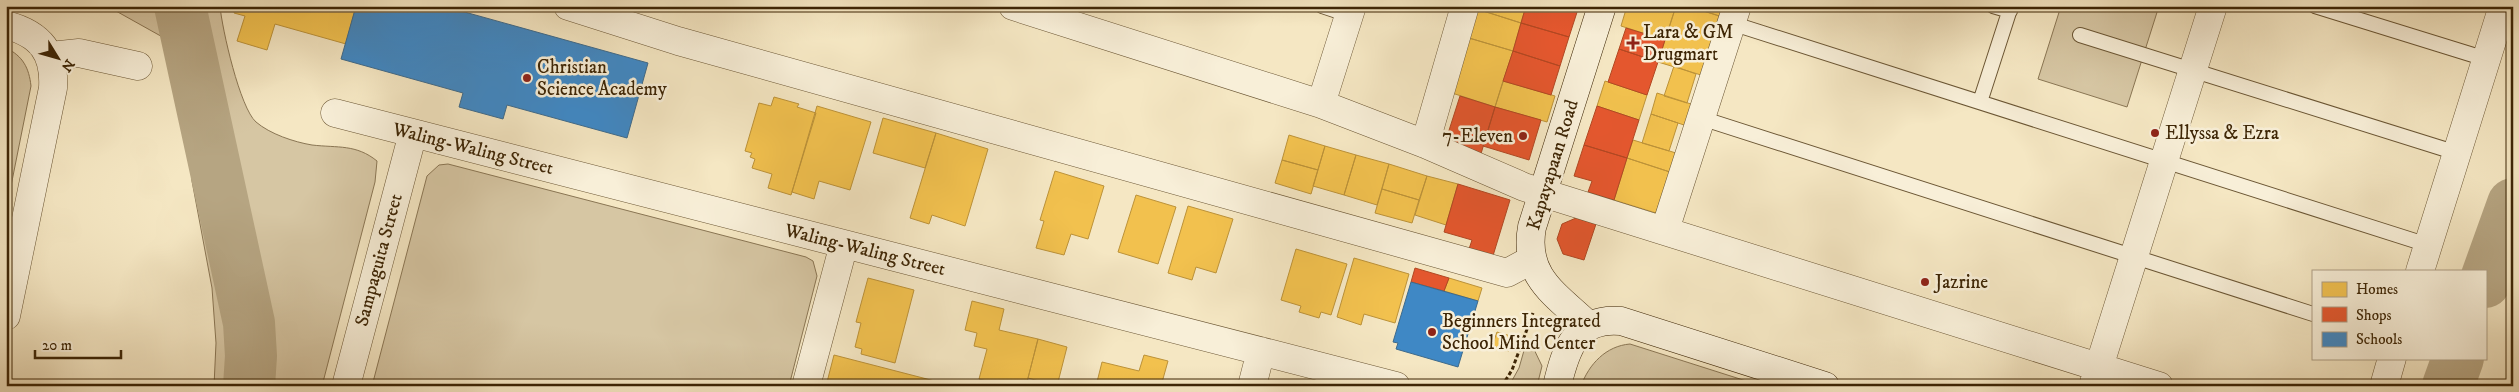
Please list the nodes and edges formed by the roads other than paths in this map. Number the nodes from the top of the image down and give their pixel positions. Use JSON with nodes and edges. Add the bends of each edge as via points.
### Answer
{"nodes":[{"id":1,"x":568,"y":6,"type":"edge"},
{"id":2,"x":1013,"y":6,"type":"edge"},
{"id":3,"x":1322,"y":6,"type":"edge"},
{"id":4,"x":1465,"y":6,"type":"edge"},
{"id":5,"x":1602,"y":6,"type":"edge"},
{"id":6,"x":1993,"y":6,"type":"edge"},
{"id":7,"x":2213,"y":6,"type":"edge"},
{"id":8,"x":2315,"y":6,"type":"edge"},
{"id":9,"x":2503,"y":6,"type":"edge"},
{"id":10,"x":2011,"y":9,"type":"edge"},
{"id":11,"x":1350,"y":10,"type":"edge"},
{"id":12,"x":1734,"y":15,"type":"edge"},
{"id":13,"x":6,"y":25,"type":"edge"},
{"id":14,"x":2080,"y":35,"type":"dead end"},
{"id":15,"x":50,"y":56,"type":"junction"},
{"id":16,"x":2486,"y":59,"type":"junction"},
{"id":17,"x":138,"y":66,"type":"dead end"},
{"id":18,"x":2193,"y":70,"type":"junction"},
{"id":19,"x":1980,"y":102,"type":"junction"},
{"id":20,"x":1321,"y":104,"type":"junction"},
{"id":21,"x":335,"y":113,"type":"dead end"},
{"id":22,"x":1701,"y":118,"type":"junction"},
{"id":23,"x":413,"y":133,"type":"junction"},
{"id":24,"x":1425,"y":144,"type":"junction"},
{"id":25,"x":2457,"y":153,"type":"junction"},
{"id":26,"x":2164,"y":161,"type":"junction"},
{"id":27,"x":1543,"y":192,"type":"junction"},
{"id":28,"x":1665,"y":230,"type":"junction"},
{"id":29,"x":844,"y":244,"type":"junction"},
{"id":30,"x":2428,"y":245,"type":"junction"},
{"id":31,"x":2134,"y":256,"type":"junction"},
{"id":32,"x":1531,"y":260,"type":"junction"},
{"id":33,"x":2420,"y":270,"type":"edge"},
{"id":34,"x":2312,"y":314,"type":"edge"},
{"id":35,"x":6,"y":316,"type":"edge"},
{"id":36,"x":1588,"y":325,"type":"junction"},
{"id":37,"x":1261,"y":351,"type":"junction"},
{"id":38,"x":2391,"y":360,"type":"edge"},
{"id":39,"x":2096,"y":376,"type":"edge"},
{"id":40,"x":346,"y":386,"type":"edge"},
{"id":41,"x":806,"y":386,"type":"edge"},
{"id":42,"x":1252,"y":386,"type":"edge"},
{"id":43,"x":1396,"y":386,"type":"edge"},
{"id":44,"x":1557,"y":386,"type":"edge"},
{"id":45,"x":1824,"y":386,"type":"edge"},
{"id":46,"x":2159,"y":386,"type":"edge"},
{"id":47,"x":2384,"y":386,"type":"edge"}],
"edges":[{"from":1,"to":32,"type":"street","via":[[688,44],[1507,273]]},
{"from":2,"to":20,"type":"street"},
{"from":3,"to":11,"type":"lane"},
{"from":4,"to":24,"type":"street"},
{"from":5,"to":27,"type":"street","name":"Kapayapaan Road"},
{"from":6,"to":10,"type":"lane"},
{"from":7,"to":18,"type":"street"},
{"from":8,"to":16,"type":"lane"},
{"from":9,"to":16,"type":"street"},
{"from":10,"to":19,"type":"lane"},
{"from":11,"to":20,"type":"street"},
{"from":12,"to":19,"type":"lane"},
{"from":12,"to":22,"type":"street"},
{"from":13,"to":15,"type":"street","via":[[35,39]]},
{"from":14,"to":18,"type":"lane"},
{"from":15,"to":17,"type":"street","via":[[79,52]]},
{"from":15,"to":35,"type":"street","via":[[54,71],[53,88]]},
{"from":16,"to":25,"type":"street"},
{"from":18,"to":25,"type":"lane"},
{"from":18,"to":26,"type":"street"},
{"from":19,"to":26,"type":"lane"},
{"from":20,"to":24,"type":"street"},
{"from":21,"to":23,"type":"street","name":"Waling-Waling Street"},
{"from":22,"to":28,"type":"street"},
{"from":22,"to":31,"type":"lane"},
{"from":23,"to":29,"type":"street","name":"Waling-Waling Street"},
{"from":23,"to":40,"type":"street","name":"Sampaguita Street"},
{"from":24,"to":27,"type":"street","via":[[1524,187]]},
{"from":25,"to":30,"type":"street"},
{"from":26,"to":30,"type":"lane"},
{"from":26,"to":31,"type":"street"},
{"from":27,"to":28,"type":"street"},
{"from":27,"to":32,"type":"street","name":"Kapayapaan Road","via":[[1530,237]]},
{"from":28,"to":39,"type":"street"},
{"from":29,"to":37,"type":"street","name":"Waling-Waling Street"},
{"from":29,"to":41,"type":"street"},
{"from":30,"to":33,"type":"street"},
{"from":31,"to":34,"type":"lane"},
{"from":31,"to":39,"type":"street"},
{"from":32,"to":36,"type":"street","name":"Kapayapaan Road","via":[[1540,278]]},
{"from":36,"to":44,"type":"street","via":[[1566,353]]},
{"from":36,"to":45,"type":"street","via":[[1621,321]]},
{"from":37,"to":42,"type":"street"},
{"from":37,"to":43,"type":"street","name":"Waling-Waling Street"},
{"from":38,"to":47,"type":"street"},
{"from":39,"to":46,"type":"street"}]}
